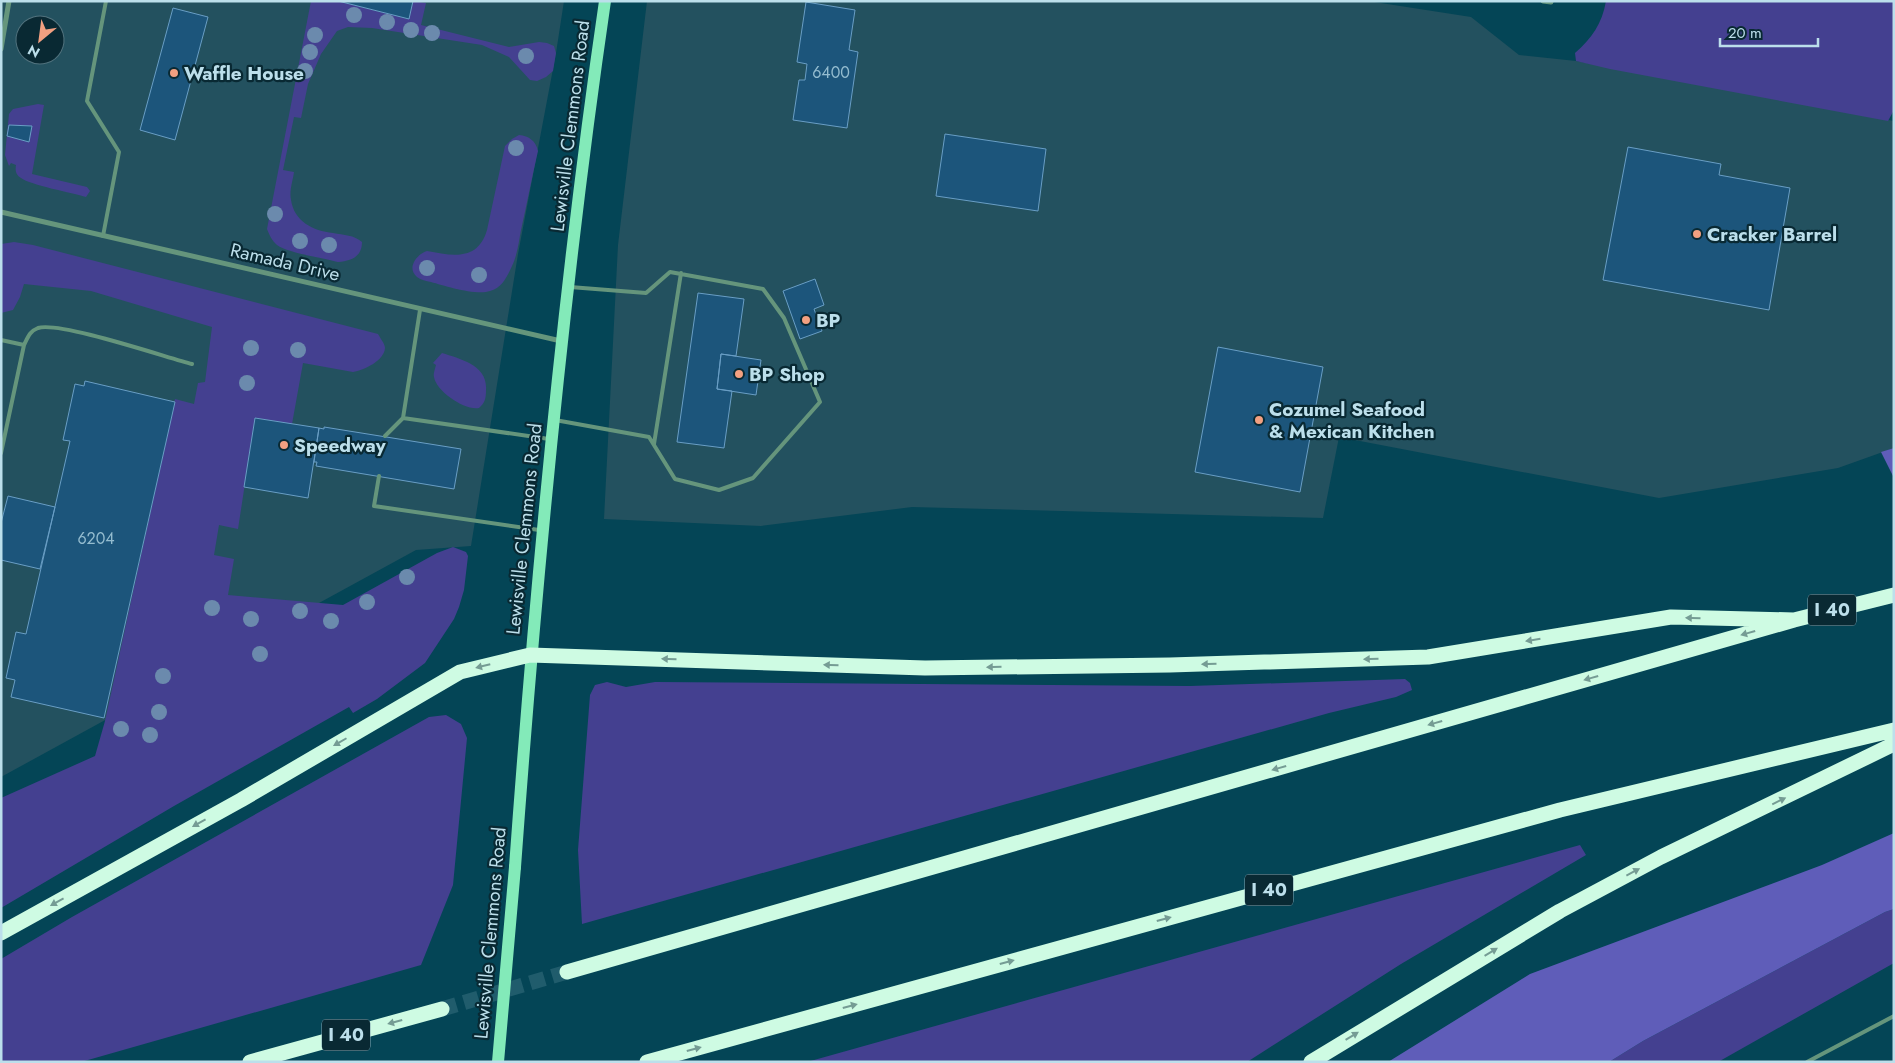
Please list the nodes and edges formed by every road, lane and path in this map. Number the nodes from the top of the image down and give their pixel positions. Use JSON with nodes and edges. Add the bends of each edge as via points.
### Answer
{"nodes":[{"id":1,"x":9,"y":1,"type":"edge"},
{"id":2,"x":106,"y":1,"type":"edge"},
{"id":3,"x":605,"y":1,"type":"edge"},
{"id":4,"x":1543,"y":1,"type":"edge"},
{"id":5,"x":1551,"y":2,"type":"edge"},
{"id":6,"x":1,"y":49,"type":"edge"},
{"id":7,"x":1,"y":212,"type":"edge"},
{"id":8,"x":103,"y":236,"type":"junction"},
{"id":9,"x":681,"y":273,"type":"junction"},
{"id":10,"x":569,"y":287,"type":"junction"},
{"id":11,"x":420,"y":310,"type":"junction"},
{"id":12,"x":1,"y":340,"type":"edge"},
{"id":13,"x":562,"y":341,"type":"junction"},
{"id":14,"x":24,"y":345,"type":"junction"},
{"id":15,"x":192,"y":364,"type":"dead end"},
{"id":16,"x":403,"y":418,"type":"junction"},
{"id":17,"x":553,"y":420,"type":"junction"},
{"id":18,"x":385,"y":436,"type":"dead end"},
{"id":19,"x":551,"y":440,"type":"junction"},
{"id":20,"x":654,"y":445,"type":"junction"},
{"id":21,"x":1,"y":453,"type":"edge"},
{"id":22,"x":379,"y":476,"type":"dead end"},
{"id":23,"x":544,"y":531,"type":"junction"},
{"id":24,"x":1894,"y":595,"type":"edge"},
{"id":25,"x":1794,"y":620,"type":"junction"},
{"id":26,"x":530,"y":655,"type":"junction"},
{"id":27,"x":1894,"y":730,"type":"edge"},
{"id":28,"x":1894,"y":744,"type":"edge"},
{"id":29,"x":1,"y":932,"type":"edge"},
{"id":30,"x":567,"y":972,"type":"tunnel mouth"},
{"id":31,"x":442,"y":1009,"type":"tunnel mouth"},
{"id":32,"x":1894,"y":1016,"type":"edge"},
{"id":33,"x":250,"y":1062,"type":"edge"},
{"id":34,"x":498,"y":1062,"type":"edge"},
{"id":35,"x":647,"y":1062,"type":"edge"},
{"id":36,"x":1311,"y":1062,"type":"edge"},
{"id":37,"x":1806,"y":1062,"type":"edge"}],
"edges":[{"from":1,"to":6,"type":"street"},
{"from":2,"to":8,"type":"lane","via":[[87,101],[119,152]]},
{"from":3,"to":10,"type":"main road","name":"Lewisville Clemmons Road"},
{"from":4,"to":5,"type":"street"},
{"from":7,"to":8,"type":"street","name":"Ramada Drive"},
{"from":8,"to":11,"type":"street","name":"Ramada Drive"},
{"from":9,"to":10,"type":"lane","via":[[670,272],[646,294]]},
{"from":9,"to":20,"type":"lane"},
{"from":9,"to":20,"type":"lane","via":[[763,289],[784,318],[820,402],[754,478],[719,490],[675,479]]},
{"from":10,"to":13,"type":"main road","name":"Lewisville Clemmons Road"},
{"from":11,"to":13,"type":"street","name":"Ramada Drive"},
{"from":11,"to":16,"type":"lane"},
{"from":12,"to":14,"type":"lane"},
{"from":13,"to":17,"type":"main road","name":"Lewisville Clemmons Road"},
{"from":14,"to":15,"type":"lane","via":[[30,333],[40,327],[57,327]]},
{"from":14,"to":21,"type":"lane"},
{"from":16,"to":18,"type":"lane"},
{"from":16,"to":19,"type":"lane"},
{"from":17,"to":19,"type":"main road","name":"Lewisville Clemmons Road"},
{"from":17,"to":20,"type":"lane","via":[[649,437]]},
{"from":19,"to":23,"type":"main road","name":"Lewisville Clemmons Road"},
{"from":22,"to":23,"type":"lane","via":[[374,506]]},
{"from":23,"to":26,"type":"main road","name":"Lewisville Clemmons Road"},
{"from":24,"to":25,"type":"highway","number":"I 40"},
{"from":25,"to":26,"type":"highway","one_way":true,"via":[[1671,618],[1428,657],[1170,665],[925,668]]},
{"from":25,"to":30,"type":"highway","number":"I 40","one_way":true},
{"from":26,"to":29,"type":"highway","one_way":true,"via":[[460,672],[241,800]]},
{"from":26,"to":34,"type":"main road","name":"Lewisville Clemmons Road","bridge":true},
{"from":35,"to":27,"type":"highway","number":"I 40","one_way":true,"via":[[1560,810]]},
{"from":36,"to":28,"type":"highway","one_way":true,"via":[[1560,911]]},
{"from":31,"to":33,"type":"highway","number":"I 40","one_way":true},
{"from":32,"to":37,"type":"lane"}]}
